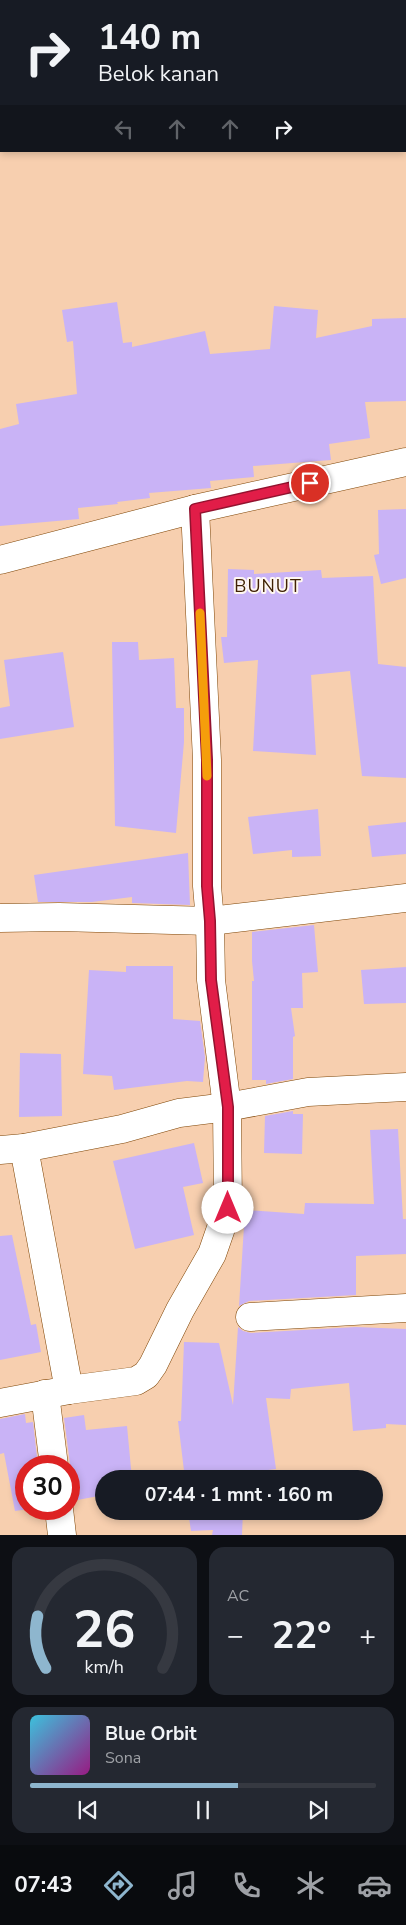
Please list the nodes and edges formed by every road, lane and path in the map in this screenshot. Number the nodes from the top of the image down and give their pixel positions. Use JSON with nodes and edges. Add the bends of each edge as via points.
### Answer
{"nodes":[{"id":1,"x":406,"y":462,"type":"edge"},
{"id":2,"x":195,"y":509,"type":"junction"},
{"id":3,"x":0,"y":560,"type":"edge"},
{"id":4,"x":406,"y":898,"type":"edge"},
{"id":5,"x":0,"y":918,"type":"edge"},
{"id":6,"x":210,"y":921,"type":"junction"},
{"id":7,"x":406,"y":1087,"type":"edge"},
{"id":8,"x":228,"y":1107,"type":"junction"},
{"id":9,"x":12,"y":1149,"type":"edge"},
{"id":10,"x":406,"y":1308,"type":"edge"},
{"id":11,"x":250,"y":1317,"type":"dead end"},
{"id":12,"x":57,"y":1392,"type":"junction"},
{"id":13,"x":0,"y":1403,"type":"edge"},
{"id":14,"x":54,"y":1455,"type":"edge"},
{"id":15,"x":60,"y":1520,"type":"edge"},
{"id":16,"x":62,"y":1535,"type":"edge"}],
"edges":[{"from":1,"to":2,"type":"street"},
{"from":2,"to":3,"type":"street"},
{"from":2,"to":6,"type":"street","via":[[207,760]]},
{"from":4,"to":6,"type":"street"},
{"from":5,"to":6,"type":"street"},
{"from":6,"to":8,"type":"street","via":[[211,980]]},
{"from":7,"to":8,"type":"street","via":[[308,1092]]},
{"from":8,"to":9,"type":"street","via":[[179,1113],[122,1129]]},
{"from":8,"to":12,"type":"street","via":[[228,1208],[212,1254],[153,1365],[136,1381]]},
{"from":9,"to":12,"type":"street"},
{"from":10,"to":11,"type":"street"},
{"from":12,"to":13,"type":"street"},
{"from":12,"to":14,"type":"street"},
{"from":15,"to":16,"type":"street"}]}
